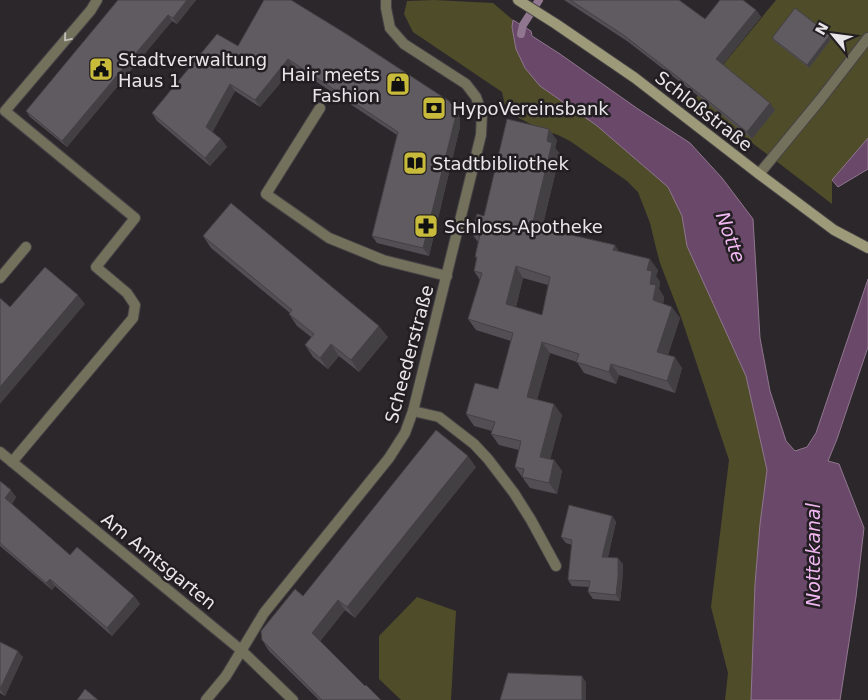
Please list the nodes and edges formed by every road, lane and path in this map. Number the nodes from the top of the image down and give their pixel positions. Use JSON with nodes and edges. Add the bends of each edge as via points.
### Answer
{"nodes":[{"id":1,"x":97,"y":0,"type":"edge"},
{"id":2,"x":386,"y":0,"type":"edge"},
{"id":3,"x":518,"y":0,"type":"edge"},
{"id":4,"x":868,"y":38,"type":"edge"},
{"id":5,"x":320,"y":108,"type":"dead end"},
{"id":6,"x":759,"y":174,"type":"junction"},
{"id":7,"x":26,"y":247,"type":"dead end"},
{"id":8,"x":868,"y":248,"type":"edge"},
{"id":9,"x":447,"y":276,"type":"junction"},
{"id":10,"x":0,"y":278,"type":"edge"},
{"id":11,"x":413,"y":411,"type":"junction"},
{"id":12,"x":0,"y":452,"type":"edge"},
{"id":13,"x":12,"y":462,"type":"junction"},
{"id":14,"x":556,"y":566,"type":"dead end"},
{"id":15,"x":241,"y":650,"type":"junction"},
{"id":16,"x":206,"y":700,"type":"edge"},
{"id":17,"x":293,"y":700,"type":"edge"}],
"edges":[{"from":1,"to":13,"type":"street","one_way":true,"via":[[5,111],[135,218],[96,267],[135,305],[133,318]]},
{"from":2,"to":9,"type":"street","name":"Scheederstraße","via":[[390,28],[404,44],[466,84],[482,113],[481,135]]},
{"from":3,"to":6,"type":"main road","name":"Schloßstraße","via":[[635,78]]},
{"from":4,"to":6,"type":"street"},
{"from":5,"to":9,"type":"street","via":[[266,194],[329,238],[382,260]]},
{"from":6,"to":8,"type":"main road","name":"Schloßstraße","via":[[834,230]]},
{"from":7,"to":10,"type":"street"},
{"from":9,"to":11,"type":"street","name":"Scheederstraße"},
{"from":11,"to":14,"type":"street","via":[[439,417],[488,459],[514,493]]},
{"from":11,"to":15,"type":"street","name":"Scheederstraße","via":[[405,433],[389,458],[264,613]]},
{"from":12,"to":13,"type":"street","name":"Am Amtsgarten"},
{"from":13,"to":15,"type":"street","name":"Am Amtsgarten"},
{"from":15,"to":16,"type":"street","name":"Scheederstraße","via":[[226,676]]},
{"from":15,"to":17,"type":"street","name":"Am Amtsgarten"}]}
